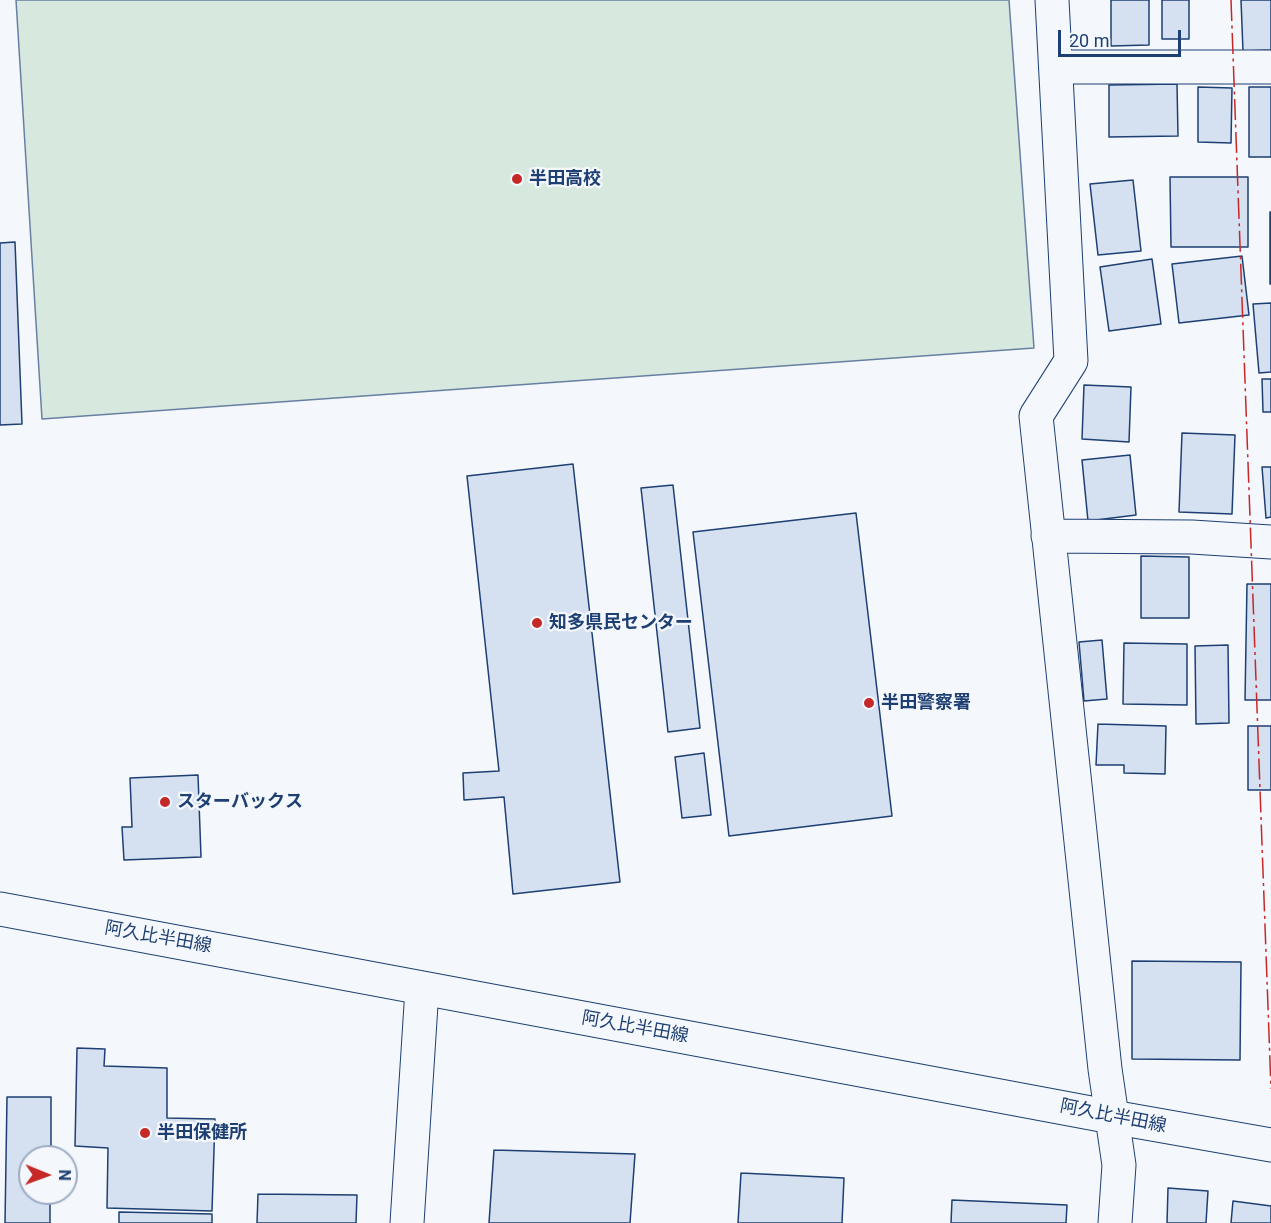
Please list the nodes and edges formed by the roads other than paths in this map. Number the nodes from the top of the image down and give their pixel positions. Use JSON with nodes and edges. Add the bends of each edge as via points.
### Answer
{"nodes":[{"id":1,"x":1052,"y":0,"type":"edge"},
{"id":2,"x":1271,"y":67,"type":"edge"},
{"id":3,"x":1057,"y":68,"type":"junction"},
{"id":4,"x":1048,"y":536,"type":"junction"},
{"id":5,"x":1271,"y":542,"type":"edge"},
{"id":6,"x":0,"y":909,"type":"edge"},
{"id":7,"x":422,"y":988,"type":"junction"},
{"id":8,"x":1112,"y":1118,"type":"junction"},
{"id":9,"x":1271,"y":1145,"type":"edge"},
{"id":10,"x":407,"y":1223,"type":"edge"},
{"id":11,"x":1115,"y":1223,"type":"edge"}],
"edges":[{"from":1,"to":3,"type":"street"},
{"from":2,"to":3,"type":"street"},
{"from":3,"to":4,"type":"street","via":[[1071,362],[1036,416]]},
{"from":4,"to":5,"type":"street"},
{"from":4,"to":8,"type":"street"},
{"from":6,"to":7,"type":"street","name":"阿久比半田線"},
{"from":7,"to":8,"type":"street","name":"阿久比半田線"},
{"from":7,"to":10,"type":"street"},
{"from":8,"to":9,"type":"street","name":"阿久比半田線"},
{"from":8,"to":11,"type":"street","via":[[1119,1165]]}]}
